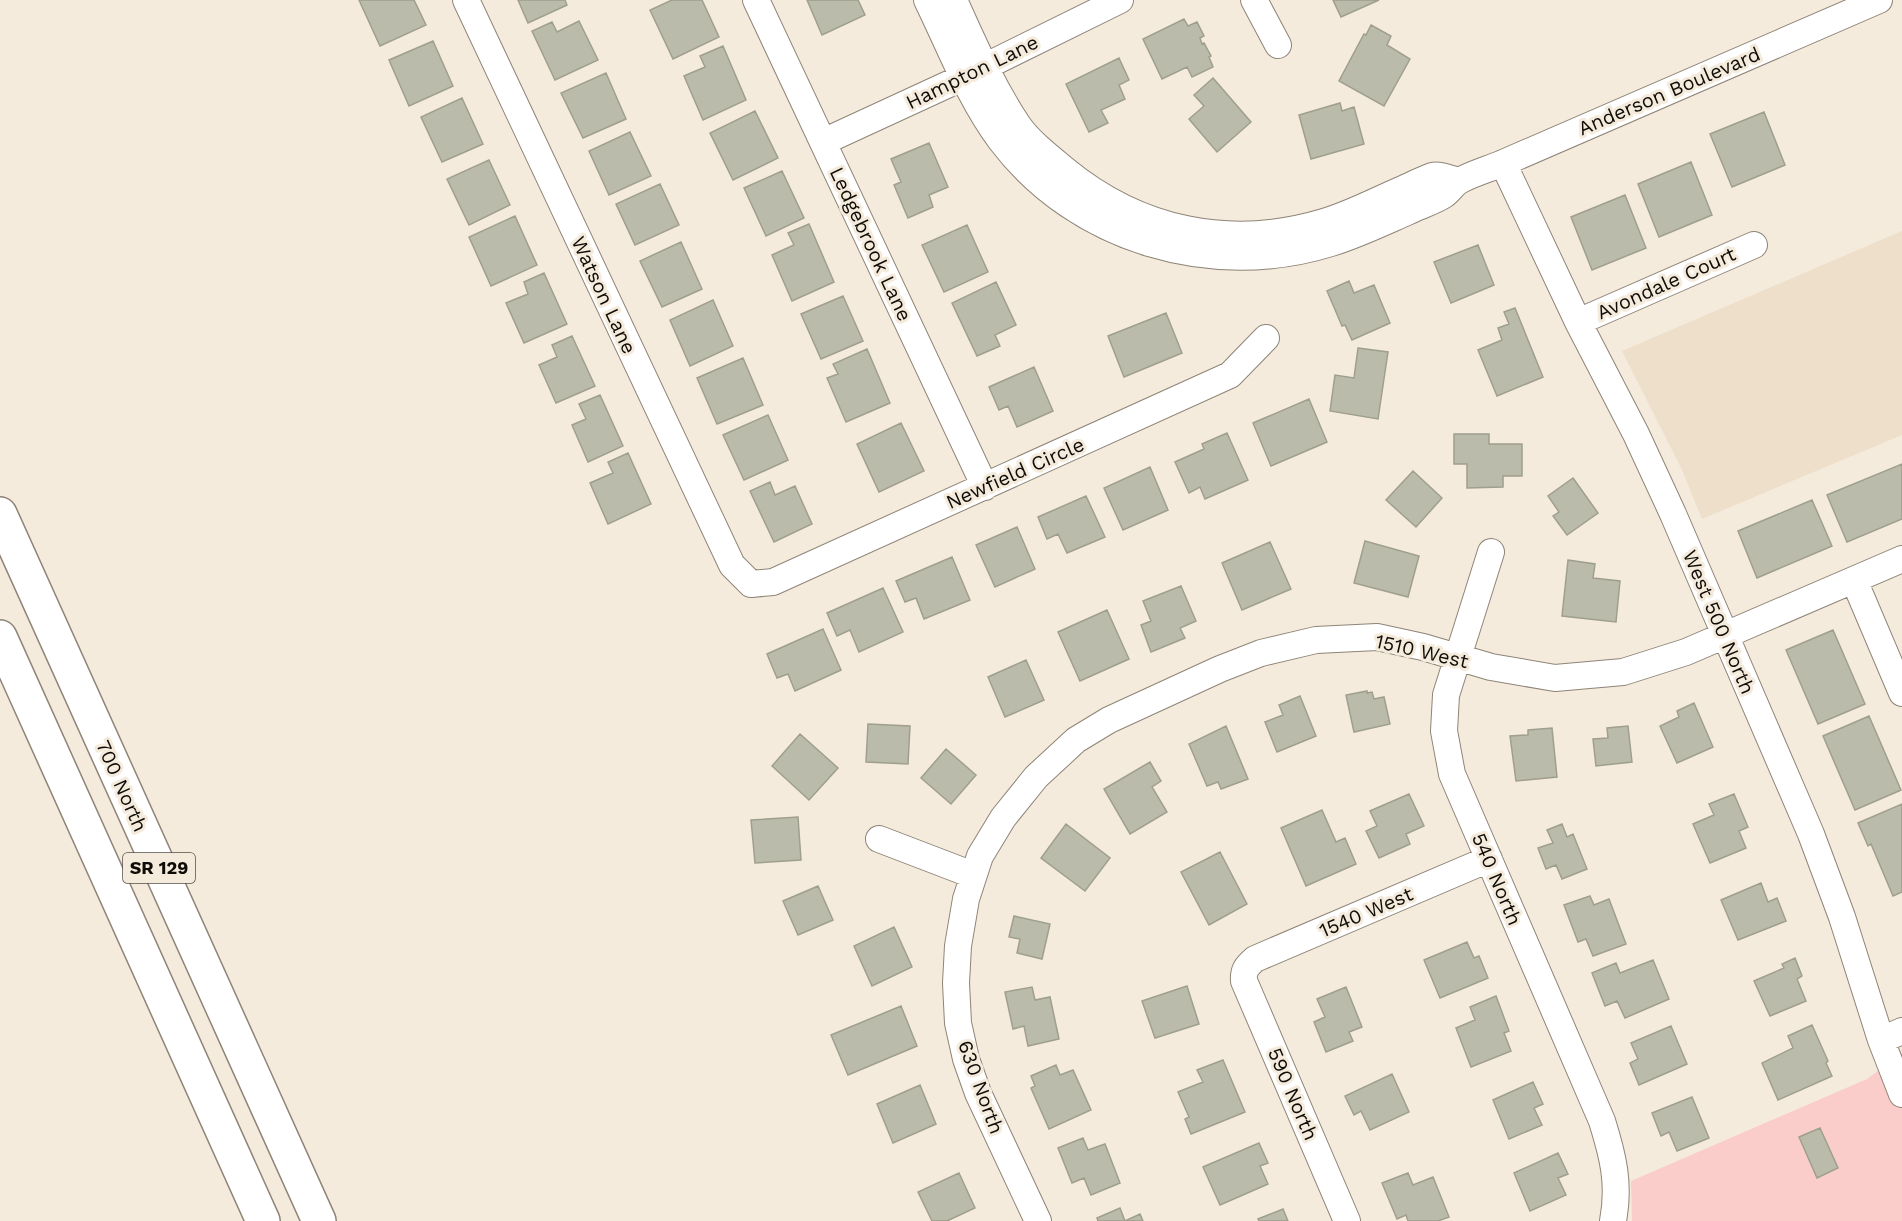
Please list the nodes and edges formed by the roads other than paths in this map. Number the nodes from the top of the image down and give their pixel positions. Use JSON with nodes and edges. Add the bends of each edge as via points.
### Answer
{"nodes":[{"id":1,"x":466,"y":0,"type":"edge"},
{"id":2,"x":756,"y":0,"type":"edge"},
{"id":3,"x":927,"y":0,"type":"edge"},
{"id":4,"x":954,"y":0,"type":"edge"},
{"id":5,"x":1120,"y":0,"type":"edge"},
{"id":6,"x":1254,"y":0,"type":"edge"},
{"id":7,"x":1879,"y":0,"type":"edge"},
{"id":8,"x":1278,"y":45,"type":"dead end"},
{"id":9,"x":974,"y":71,"type":"junction"},
{"id":10,"x":823,"y":142,"type":"junction"},
{"id":11,"x":1503,"y":163,"type":"junction"},
{"id":12,"x":1754,"y":245,"type":"dead end"},
{"id":13,"x":1578,"y":322,"type":"junction"},
{"id":14,"x":1266,"y":338,"type":"dead end"},
{"id":15,"x":985,"y":487,"type":"junction"},
{"id":16,"x":0,"y":514,"type":"edge"},
{"id":17,"x":1491,"y":552,"type":"dead end"},
{"id":18,"x":1902,"y":559,"type":"edge"},
{"id":19,"x":1854,"y":580,"type":"junction"},
{"id":20,"x":751,"y":584,"type":"joint"},
{"id":21,"x":1725,"y":636,"type":"junction"},
{"id":22,"x":0,"y":637,"type":"edge"},
{"id":23,"x":1459,"y":658,"type":"junction"},
{"id":24,"x":1902,"y":693,"type":"edge"},
{"id":25,"x":879,"y":839,"type":"dead end"},
{"id":26,"x":1489,"y":859,"type":"junction"},
{"id":27,"x":973,"y":875,"type":"junction"},
{"id":28,"x":1246,"y":968,"type":"joint"},
{"id":29,"x":1892,"y":1035,"type":"edge"},
{"id":30,"x":1902,"y":1095,"type":"edge"},
{"id":31,"x":1615,"y":1210,"type":"edge"},
{"id":32,"x":263,"y":1221,"type":"edge"},
{"id":33,"x":319,"y":1221,"type":"edge"},
{"id":34,"x":1038,"y":1221,"type":"edge"},
{"id":35,"x":1347,"y":1221,"type":"edge"}],
"edges":[{"from":1,"to":20,"type":"street","name":"Watson Lane","via":[[732,565]]},
{"from":2,"to":10,"type":"street","name":"Ledgebrook Lane"},
{"from":3,"to":9,"type":"street","name":"Anderson Boulevard"},
{"from":4,"to":9,"type":"street","name":"Anderson Boulevard"},
{"from":5,"to":9,"type":"street","name":"Hampton Lane"},
{"from":6,"to":8,"type":"street"},
{"from":7,"to":11,"type":"street","name":"Anderson Boulevard"},
{"from":9,"to":10,"type":"street","name":"Hampton Lane"},
{"from":9,"to":11,"type":"street","name":"Anderson Boulevard","via":[[975,99],[1001,141],[1034,177],[1070,206],[1115,231],[1162,248],[1202,256],[1272,256],[1353,236],[1445,194],[1459,181]]},
{"from":10,"to":15,"type":"street","name":"Ledgebrook Lane"},
{"from":11,"to":13,"type":"street","name":"West 500 North"},
{"from":12,"to":13,"type":"street","name":"Avondale Court"},
{"from":13,"to":21,"type":"street","name":"West 500 North","via":[[1636,434]]},
{"from":14,"to":15,"type":"street","name":"Newfield Circle","via":[[1230,375]]},
{"from":15,"to":20,"type":"street","name":"Newfield Circle","via":[[773,582]]},
{"from":16,"to":33,"type":"main road","name":"700 North","number":"SR 129"},
{"from":17,"to":23,"type":"street","name":"540 North"},
{"from":18,"to":19,"type":"street","name":"1510 West"},
{"from":19,"to":21,"type":"street","name":"1510 West"},
{"from":19,"to":24,"type":"street"},
{"from":21,"to":23,"type":"street","name":"1510 West","via":[[1623,672],[1555,678]]},
{"from":21,"to":29,"type":"street","name":"West 500 North"},
{"from":22,"to":32,"type":"main road","number":"SR 129"},
{"from":23,"to":26,"type":"street","name":"540 North","via":[[1446,695],[1444,731],[1452,774]]},
{"from":23,"to":27,"type":"street","name":"1510 West","via":[[1377,637],[1305,642],[1220,669],[1109,720],[1076,740],[1036,777],[1003,818]]},
{"from":25,"to":27,"type":"street"},
{"from":26,"to":28,"type":"street","name":"1540 West","via":[[1256,959]]},
{"from":26,"to":31,"type":"street","name":"540 North","via":[[1602,1121],[1614,1159]]},
{"from":27,"to":34,"type":"street","name":"630 North","via":[[958,946],[958,1023],[978,1093]]},
{"from":28,"to":35,"type":"street","name":"590 North","via":[[1244,981]]},
{"from":29,"to":30,"type":"street","name":"West 500 North"}]}
